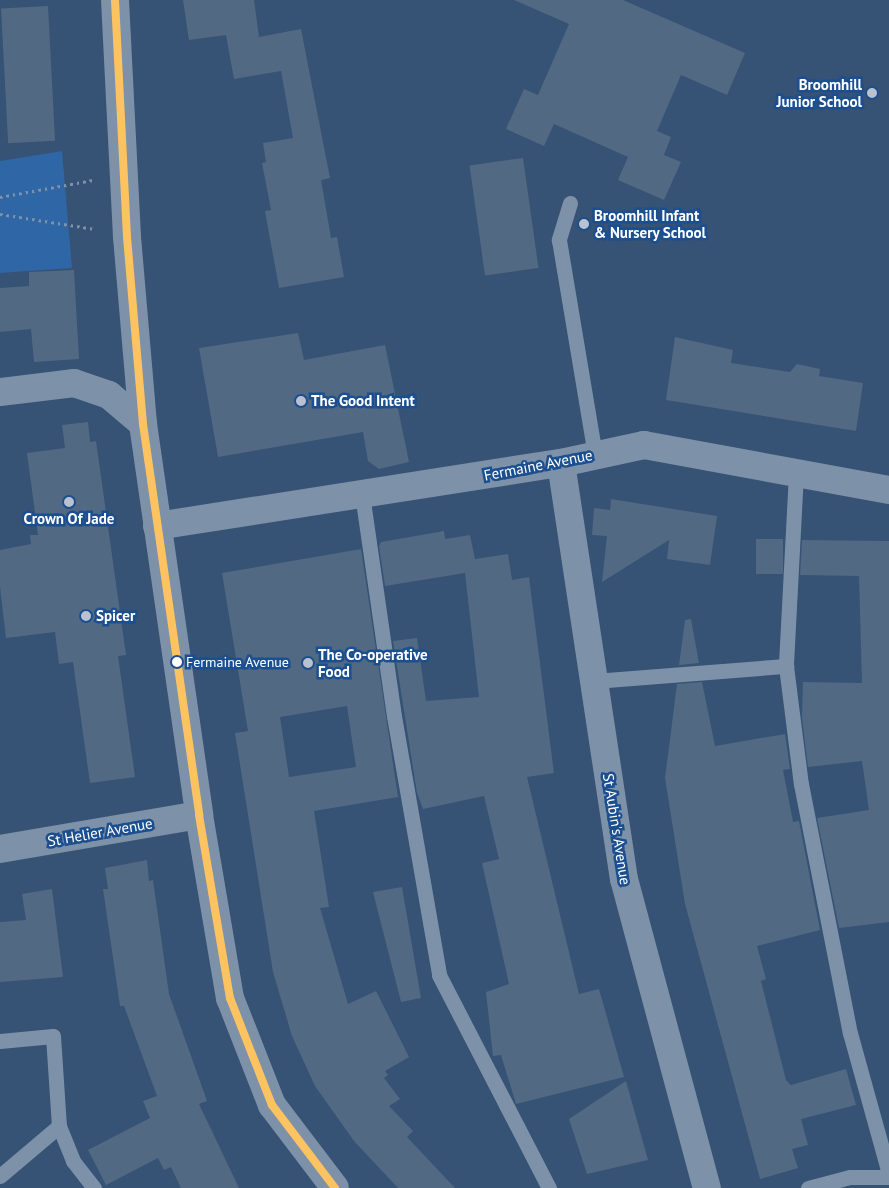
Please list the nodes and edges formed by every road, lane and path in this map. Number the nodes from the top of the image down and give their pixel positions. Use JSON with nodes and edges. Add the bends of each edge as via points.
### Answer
{"nodes":[{"id":1,"x":115,"y":0,"type":"edge"},
{"id":2,"x":82,"y":182,"type":"dead end"},
{"id":3,"x":0,"y":197,"type":"edge"},
{"id":4,"x":570,"y":202,"type":"dead end"},
{"id":5,"x":0,"y":214,"type":"edge"},
{"id":6,"x":79,"y":225,"type":"dead end"},
{"id":7,"x":0,"y":392,"type":"edge"},
{"id":8,"x":143,"y":424,"type":"junction"},
{"id":9,"x":595,"y":454,"type":"junction"},
{"id":10,"x":561,"y":463,"type":"junction"},
{"id":11,"x":796,"y":473,"type":"junction"},
{"id":12,"x":889,"y":490,"type":"edge"},
{"id":13,"x":362,"y":494,"type":"junction"},
{"id":14,"x":157,"y":526,"type":"junction"},
{"id":15,"x":786,"y":666,"type":"junction"},
{"id":16,"x":594,"y":681,"type":"junction"},
{"id":17,"x":199,"y":815,"type":"junction"},
{"id":18,"x":0,"y":849,"type":"edge"},
{"id":19,"x":0,"y":1041,"type":"edge"},
{"id":20,"x":59,"y":1126,"type":"junction"},
{"id":21,"x":0,"y":1176,"type":"edge"},
{"id":22,"x":889,"y":1176,"type":"edge"},
{"id":23,"x":94,"y":1188,"type":"edge"},
{"id":24,"x":335,"y":1188,"type":"edge"},
{"id":25,"x":549,"y":1188,"type":"edge"},
{"id":26,"x":707,"y":1188,"type":"edge"},
{"id":27,"x":808,"y":1188,"type":"edge"}],
"edges":[{"from":1,"to":8,"type":"street","via":[[127,237]]},
{"from":2,"to":3,"type":"path"},
{"from":4,"to":9,"type":"lane","via":[[559,240]]},
{"from":5,"to":6,"type":"path"},
{"from":7,"to":8,"type":"street","via":[[53,384],[93,388],[109,395]]},
{"from":8,"to":14,"type":"street"},
{"from":9,"to":10,"type":"street","name":"Fermaine Avenue"},
{"from":9,"to":11,"type":"street","name":"Fermaine Avenue","via":[[644,445]]},
{"from":10,"to":13,"type":"street","name":"Fermaine Avenue"},
{"from":10,"to":16,"type":"street","name":"St Aubin's Avenue"},
{"from":11,"to":12,"type":"street","name":"Fermaine Avenue"},
{"from":11,"to":15,"type":"lane"},
{"from":13,"to":14,"type":"street","name":"Fermaine Avenue"},
{"from":13,"to":25,"type":"lane","via":[[394,716],[439,975]]},
{"from":14,"to":17,"type":"street"},
{"from":15,"to":16,"type":"lane"},
{"from":15,"to":22,"type":"lane","via":[[800,784],[850,1033]]},
{"from":16,"to":26,"type":"street","name":"St Aubin's Avenue","via":[[624,879]]},
{"from":17,"to":18,"type":"street","name":"St Helier Avenue"},
{"from":17,"to":24,"type":"street","via":[[230,998],[272,1105]]},
{"from":19,"to":20,"type":"lane","via":[[53,1036]]},
{"from":20,"to":21,"type":"lane"},
{"from":20,"to":23,"type":"lane","via":[[73,1161]]},
{"from":22,"to":27,"type":"lane","via":[[850,1177]]}]}
